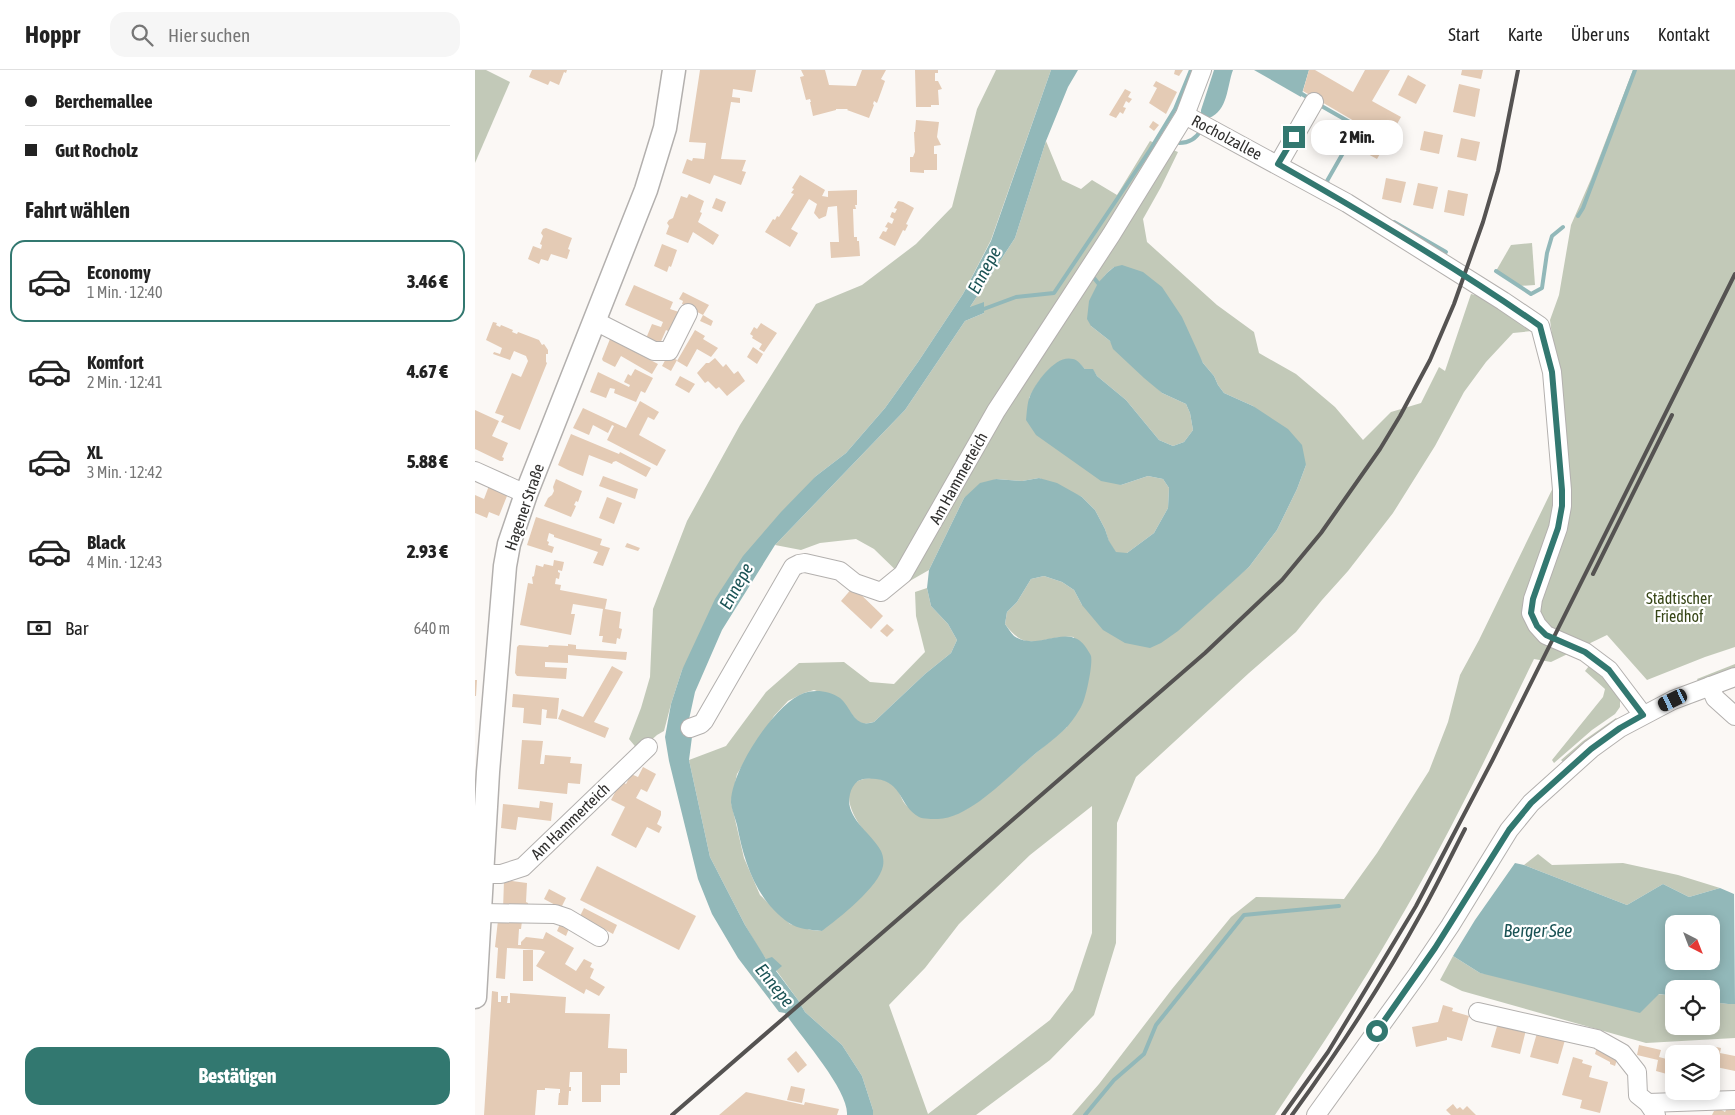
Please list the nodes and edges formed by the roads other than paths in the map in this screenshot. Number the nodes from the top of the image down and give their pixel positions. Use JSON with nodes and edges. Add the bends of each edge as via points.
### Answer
{"nodes":[{"id":1,"x":674,"y":70,"type":"edge"},
{"id":2,"x":1201,"y":70,"type":"edge"},
{"id":3,"x":1314,"y":102,"type":"dead end"},
{"id":4,"x":1185,"y":115,"type":"junction"},
{"id":5,"x":1278,"y":164,"type":"junction"},
{"id":6,"x":688,"y":313,"type":"dead end"},
{"id":7,"x":595,"y":321,"type":"junction"},
{"id":8,"x":475,"y":471,"type":"edge"},
{"id":9,"x":526,"y":494,"type":"junction"},
{"id":10,"x":1735,"y":677,"type":"edge"},
{"id":11,"x":1710,"y":686,"type":"junction"},
{"id":12,"x":1643,"y":715,"type":"junction"},
{"id":13,"x":1735,"y":716,"type":"edge"},
{"id":14,"x":690,"y":728,"type":"dead end"},
{"id":15,"x":647,"y":748,"type":"dead end"},
{"id":16,"x":482,"y":772,"type":"edge"},
{"id":17,"x":483,"y":874,"type":"junction"},
{"id":18,"x":481,"y":913,"type":"junction"},
{"id":19,"x":599,"y":938,"type":"dead end"},
{"id":20,"x":475,"y":997,"type":"edge"},
{"id":21,"x":1478,"y":1012,"type":"dead end"},
{"id":22,"x":1735,"y":1100,"type":"edge"},
{"id":23,"x":1647,"y":1104,"type":"edge"},
{"id":24,"x":1316,"y":1115,"type":"edge"}],
"edges":[{"from":1,"to":7,"type":"main road","name":"Hagener Straße","via":[[660,149]]},
{"from":2,"to":4,"type":"street","name":"Rocholzallee"},
{"from":3,"to":5,"type":"street"},
{"from":4,"to":5,"type":"street","name":"Rocholzallee"},
{"from":4,"to":14,"type":"street","name":"Am Hammerteich","via":[[996,411],[903,574],[881,592],[855,583],[840,571],[805,563],[793,567],[704,721]]},
{"from":5,"to":12,"type":"street","name":"Rocholzallee","via":[[1347,203],[1540,326],[1552,372],[1562,506],[1531,613],[1546,635],[1585,652],[1609,670]]},
{"from":6,"to":7,"type":"street","via":[[669,351],[654,351]]},
{"from":7,"to":9,"type":"main road","name":"Hagener Straße"},
{"from":8,"to":9,"type":"street"},
{"from":9,"to":16,"type":"main road","name":"Hagener Straße","via":[[505,566]]},
{"from":10,"to":11,"type":"street"},
{"from":11,"to":12,"type":"street"},
{"from":11,"to":13,"type":"street","via":[[1715,698]]},
{"from":12,"to":24,"type":"street","via":[[1591,749],[1531,803],[1509,830],[1435,948]]},
{"from":15,"to":17,"type":"street","name":"Am Hammerteich","via":[[523,867],[501,874]]},
{"from":16,"to":17,"type":"main road","name":"Hagener Straße"},
{"from":17,"to":18,"type":"main road","name":"Hagener Straße"},
{"from":18,"to":19,"type":"street","via":[[555,914]]},
{"from":18,"to":20,"type":"main road","name":"Hagener Straße"},
{"from":21,"to":23,"type":"street","via":[[1597,1038],[1622,1054],[1637,1072]]},
{"from":22,"to":23,"type":"street"}]}
